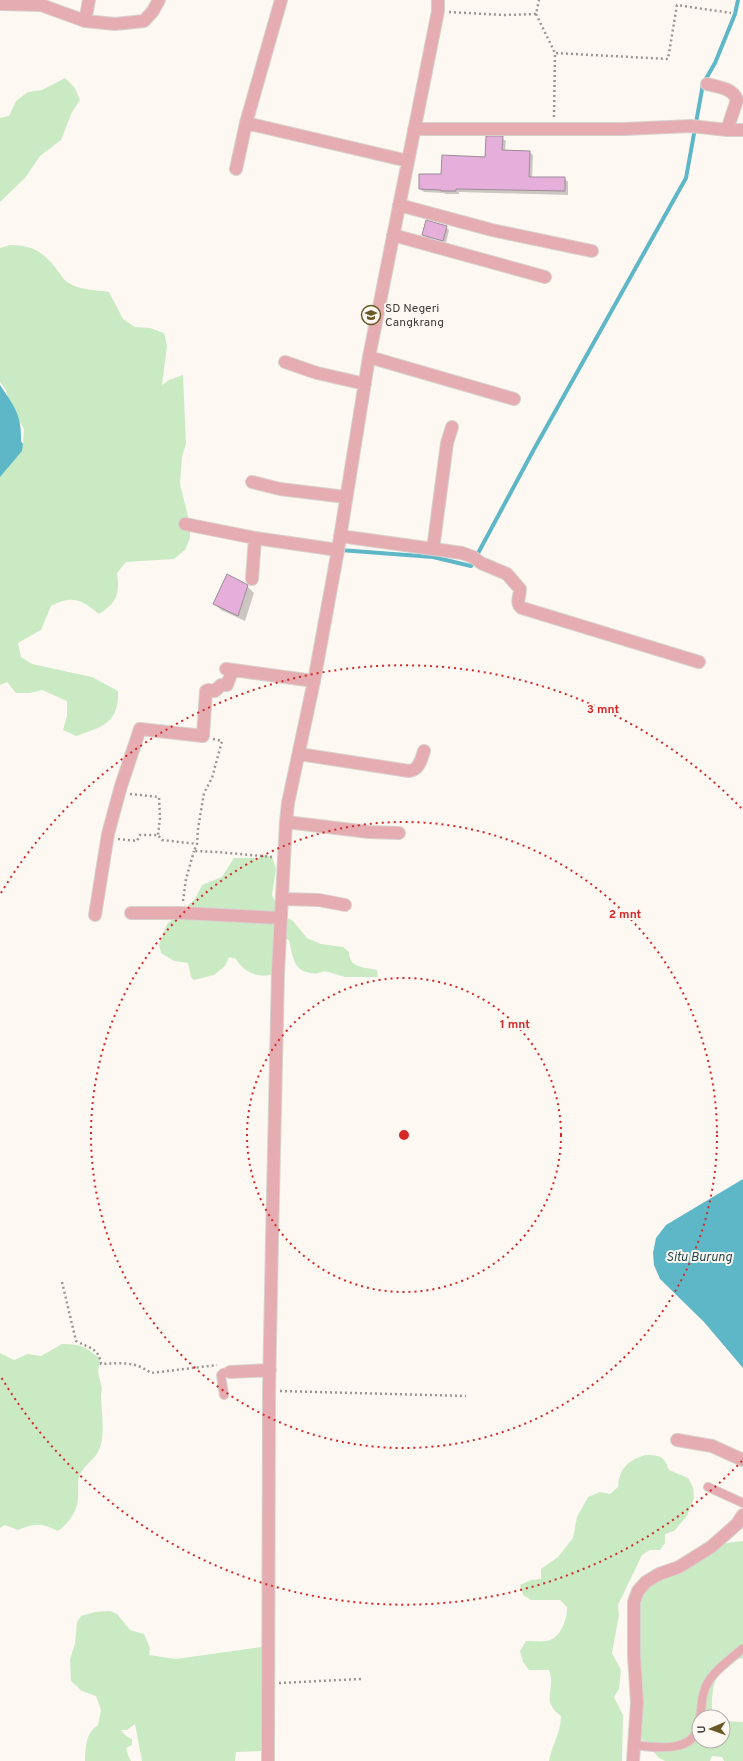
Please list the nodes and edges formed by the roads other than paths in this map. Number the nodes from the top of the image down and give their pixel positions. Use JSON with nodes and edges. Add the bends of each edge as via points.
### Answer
{"nodes":[{"id":1,"x":89,"y":0,"type":"edge"},
{"id":2,"x":159,"y":0,"type":"edge"},
{"id":3,"x":279,"y":0,"type":"edge"},
{"id":4,"x":19,"y":2,"type":"edge"},
{"id":5,"x":0,"y":4,"type":"edge"},
{"id":6,"x":438,"y":6,"type":"edge"},
{"id":7,"x":85,"y":21,"type":"junction"},
{"id":8,"x":707,"y":84,"type":"dead end"},
{"id":9,"x":246,"y":123,"type":"junction"},
{"id":10,"x":414,"y":130,"type":"junction"},
{"id":11,"x":727,"y":130,"type":"junction"},
{"id":12,"x":743,"y":130,"type":"edge"},
{"id":13,"x":408,"y":161,"type":"junction"},
{"id":14,"x":236,"y":169,"type":"dead end"},
{"id":15,"x":399,"y":205,"type":"junction"},
{"id":16,"x":393,"y":235,"type":"junction"},
{"id":17,"x":592,"y":251,"type":"dead end"},
{"id":18,"x":545,"y":277,"type":"dead end"},
{"id":19,"x":369,"y":357,"type":"junction"},
{"id":20,"x":285,"y":362,"type":"dead end"},
{"id":21,"x":365,"y":384,"type":"junction"},
{"id":22,"x":514,"y":399,"type":"dead end"},
{"id":23,"x":452,"y":426,"type":"dead end"},
{"id":24,"x":252,"y":482,"type":"dead end"},
{"id":25,"x":346,"y":497,"type":"junction"},
{"id":26,"x":185,"y":524,"type":"dead end"},
{"id":27,"x":340,"y":536,"type":"junction"},
{"id":28,"x":255,"y":538,"type":"junction"},
{"id":29,"x":433,"y":549,"type":"junction"},
{"id":30,"x":338,"y":550,"type":"junction"},
{"id":31,"x":252,"y":579,"type":"dead end"},
{"id":32,"x":699,"y":662,"type":"dead end"},
{"id":33,"x":314,"y":681,"type":"junction"},
{"id":34,"x":424,"y":751,"type":"dead end"},
{"id":35,"x":298,"y":754,"type":"junction"},
{"id":36,"x":286,"y":822,"type":"junction"},
{"id":37,"x":399,"y":833,"type":"dead end"},
{"id":38,"x":282,"y":900,"type":"junction"},
{"id":39,"x":345,"y":905,"type":"dead end"},
{"id":40,"x":132,"y":913,"type":"dead end"},
{"id":41,"x":95,"y":915,"type":"dead end"},
{"id":42,"x":281,"y":918,"type":"junction"},
{"id":43,"x":225,"y":1368,"type":"joint"},
{"id":44,"x":264,"y":1370,"type":"junction"},
{"id":45,"x":224,"y":1395,"type":"dead end"},
{"id":46,"x":677,"y":1440,"type":"dead end"},
{"id":47,"x":743,"y":1460,"type":"edge"},
{"id":48,"x":708,"y":1487,"type":"dead end"},
{"id":49,"x":743,"y":1503,"type":"edge"},
{"id":50,"x":743,"y":1515,"type":"edge"},
{"id":51,"x":742,"y":1649,"type":"dead end"},
{"id":52,"x":701,"y":1709,"type":"edge"},
{"id":53,"x":691,"y":1740,"type":"edge"},
{"id":54,"x":635,"y":1745,"type":"junction"},
{"id":55,"x":268,"y":1761,"type":"edge"},
{"id":56,"x":633,"y":1761,"type":"edge"}],
"edges":[{"from":1,"to":7,"type":"street"},
{"from":2,"to":7,"type":"street","via":[[144,21],[115,24]]},
{"from":3,"to":9,"type":"street"},
{"from":4,"to":5,"type":"street"},
{"from":4,"to":7,"type":"street","via":[[41,5]]},
{"from":6,"to":10,"type":"street"},
{"from":8,"to":11,"type":"street","via":[[732,91],[736,95],[737,100]]},
{"from":9,"to":13,"type":"street"},
{"from":9,"to":14,"type":"street"},
{"from":10,"to":11,"type":"street","via":[[697,126]]},
{"from":10,"to":13,"type":"street"},
{"from":11,"to":12,"type":"street"},
{"from":13,"to":15,"type":"street"},
{"from":15,"to":16,"type":"street"},
{"from":15,"to":17,"type":"street","via":[[492,230]]},
{"from":16,"to":18,"type":"street"},
{"from":16,"to":19,"type":"street"},
{"from":19,"to":21,"type":"street"},
{"from":19,"to":22,"type":"street"},
{"from":20,"to":21,"type":"street"},
{"from":21,"to":25,"type":"street"},
{"from":23,"to":29,"type":"street","via":[[447,443]]},
{"from":24,"to":25,"type":"street","via":[[280,489]]},
{"from":25,"to":27,"type":"street"},
{"from":26,"to":28,"type":"street"},
{"from":27,"to":29,"type":"street"},
{"from":27,"to":30,"type":"street"},
{"from":28,"to":30,"type":"street"},
{"from":28,"to":31,"type":"street"},
{"from":29,"to":32,"type":"street","via":[[473,556],[481,563],[507,574],[520,589],[518,602],[522,608]]},
{"from":30,"to":33,"type":"street"},
{"from":33,"to":35,"type":"street"},
{"from":33,"to":41,"type":"street","via":[[229,670],[227,685],[221,685],[216,692],[206,691],[203,736],[140,729],[119,793],[108,838]]},
{"from":34,"to":35,"type":"street","via":[[417,768],[409,771]]},
{"from":35,"to":36,"type":"street"},
{"from":36,"to":37,"type":"street"},
{"from":36,"to":38,"type":"street"},
{"from":38,"to":39,"type":"street","via":[[319,900]]},
{"from":38,"to":42,"type":"street"},
{"from":40,"to":42,"type":"street"},
{"from":42,"to":44,"type":"street"},
{"from":43,"to":44,"type":"street"},
{"from":43,"to":45,"type":"lane","via":[[221,1375]]},
{"from":44,"to":55,"type":"street","via":[[269,1391]]},
{"from":46,"to":47,"type":"street","via":[[712,1446]]},
{"from":48,"to":49,"type":"lane"},
{"from":50,"to":54,"type":"street","via":[[737,1524],[711,1547],[679,1567],[659,1574],[638,1591],[634,1602],[637,1703]]},
{"from":51,"to":52,"type":"lane","via":[[706,1684]]},
{"from":53,"to":54,"type":"lane","via":[[660,1748]]},
{"from":54,"to":56,"type":"street"}]}
